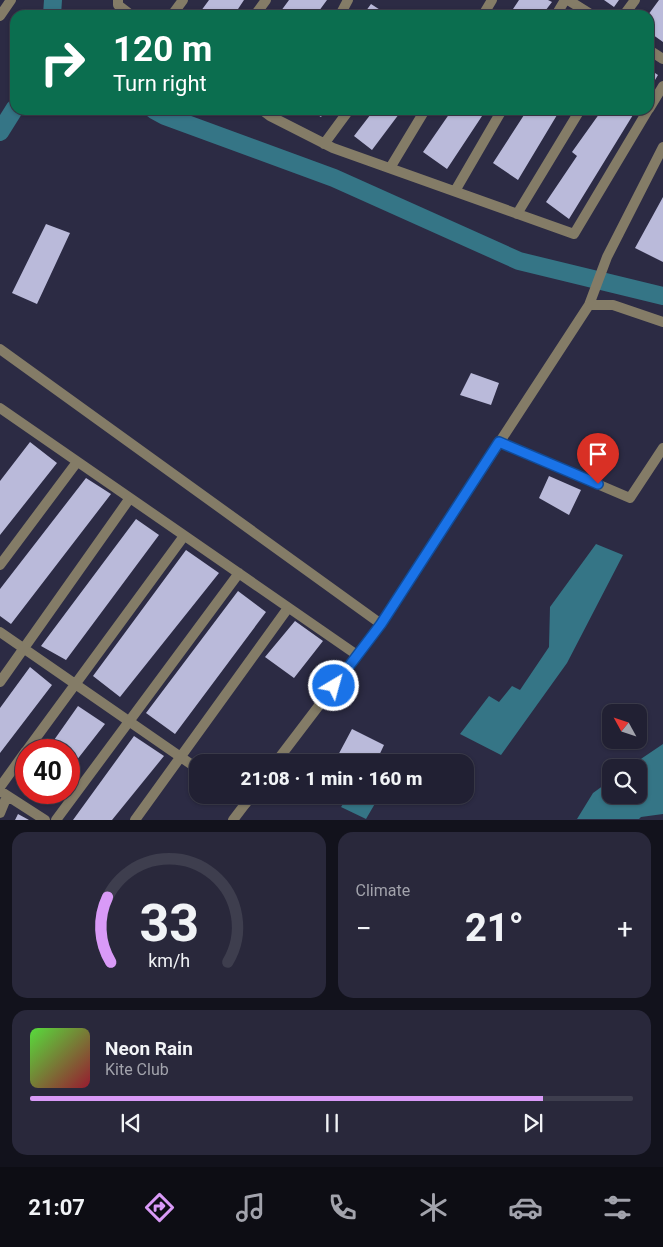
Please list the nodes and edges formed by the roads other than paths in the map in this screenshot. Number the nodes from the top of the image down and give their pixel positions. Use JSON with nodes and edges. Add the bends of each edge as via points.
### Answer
{"nodes":[{"id":1,"x":118,"y":0,"type":"edge"},
{"id":2,"x":567,"y":0,"type":"edge"},
{"id":3,"x":124,"y":10,"type":"edge"},
{"id":4,"x":584,"y":10,"type":"edge"},
{"id":5,"x":663,"y":86,"type":"edge"},
{"id":6,"x":654,"y":100,"type":"edge"},
{"id":7,"x":274,"y":115,"type":"edge"},
{"id":8,"x":345,"y":115,"type":"edge"},
{"id":9,"x":422,"y":115,"type":"edge"},
{"id":10,"x":499,"y":115,"type":"edge"},
{"id":11,"x":577,"y":115,"type":"edge"},
{"id":12,"x":645,"y":115,"type":"edge"},
{"id":13,"x":324,"y":144,"type":"junction"},
{"id":14,"x":663,"y":147,"type":"edge"},
{"id":15,"x":390,"y":168,"type":"junction"},
{"id":16,"x":455,"y":191,"type":"junction"},
{"id":17,"x":517,"y":214,"type":"junction"},
{"id":18,"x":589,"y":305,"type":"junction"},
{"id":19,"x":663,"y":322,"type":"edge"},
{"id":20,"x":0,"y":348,"type":"edge"},
{"id":21,"x":0,"y":408,"type":"edge"},
{"id":22,"x":499,"y":442,"type":"junction"},
{"id":23,"x":663,"y":448,"type":"edge"},
{"id":24,"x":77,"y":462,"type":"junction"},
{"id":25,"x":130,"y":498,"type":"junction"},
{"id":26,"x":184,"y":536,"type":"junction"},
{"id":27,"x":0,"y":565,"type":"edge"},
{"id":28,"x":238,"y":573,"type":"junction"},
{"id":29,"x":288,"y":608,"type":"junction"},
{"id":30,"x":381,"y":624,"type":"junction"},
{"id":31,"x":0,"y":632,"type":"edge"},
{"id":32,"x":24,"y":648,"type":"junction"},
{"id":33,"x":357,"y":655,"type":"junction"},
{"id":34,"x":0,"y":682,"type":"edge"},
{"id":35,"x":76,"y":684,"type":"junction"},
{"id":36,"x":129,"y":721,"type":"junction"},
{"id":37,"x":36,"y":739,"type":"edge"},
{"id":38,"x":282,"y":754,"type":"edge"},
{"id":39,"x":180,"y":757,"type":"junction"},
{"id":40,"x":189,"y":763,"type":"edge"},
{"id":41,"x":15,"y":767,"type":"edge"},
{"id":42,"x":0,"y":787,"type":"edge"},
{"id":43,"x":3,"y":794,"type":"edge"},
{"id":44,"x":245,"y":804,"type":"edge"},
{"id":45,"x":0,"y":812,"type":"edge"},
{"id":46,"x":45,"y":820,"type":"edge"},
{"id":47,"x":56,"y":820,"type":"edge"},
{"id":48,"x":135,"y":820,"type":"edge"},
{"id":49,"x":233,"y":820,"type":"edge"}],
"edges":[{"from":1,"to":3,"type":"street","via":[[118,6]]},
{"from":2,"to":4,"type":"street"},
{"from":5,"to":6,"type":"street"},
{"from":7,"to":13,"type":"street"},
{"from":8,"to":13,"type":"street"},
{"from":9,"to":15,"type":"street"},
{"from":10,"to":16,"type":"street"},
{"from":11,"to":17,"type":"street"},
{"from":12,"to":17,"type":"street","via":[[574,234]]},
{"from":13,"to":15,"type":"street"},
{"from":14,"to":18,"type":"street","via":[[607,257]]},
{"from":15,"to":16,"type":"street"},
{"from":16,"to":17,"type":"street"},
{"from":18,"to":19,"type":"street","via":[[613,305]]},
{"from":18,"to":22,"type":"street"},
{"from":20,"to":30,"type":"street"},
{"from":21,"to":24,"type":"street"},
{"from":22,"to":23,"type":"street","via":[[630,498]]},
{"from":22,"to":30,"type":"street"},
{"from":24,"to":25,"type":"street"},
{"from":24,"to":27,"type":"street"},
{"from":25,"to":26,"type":"street"},
{"from":25,"to":32,"type":"street"},
{"from":26,"to":28,"type":"street"},
{"from":26,"to":35,"type":"street"},
{"from":28,"to":29,"type":"street"},
{"from":28,"to":36,"type":"street"},
{"from":29,"to":33,"type":"street"},
{"from":29,"to":39,"type":"street"},
{"from":30,"to":33,"type":"street"},
{"from":31,"to":32,"type":"street"},
{"from":32,"to":34,"type":"street"},
{"from":32,"to":35,"type":"street"},
{"from":33,"to":38,"type":"street"},
{"from":35,"to":36,"type":"street"},
{"from":35,"to":37,"type":"street"},
{"from":36,"to":39,"type":"street"},
{"from":36,"to":47,"type":"street"},
{"from":39,"to":40,"type":"street"},
{"from":39,"to":48,"type":"street"},
{"from":41,"to":42,"type":"street"},
{"from":43,"to":45,"type":"street"},
{"from":43,"to":46,"type":"street"},
{"from":44,"to":49,"type":"street"}]}
